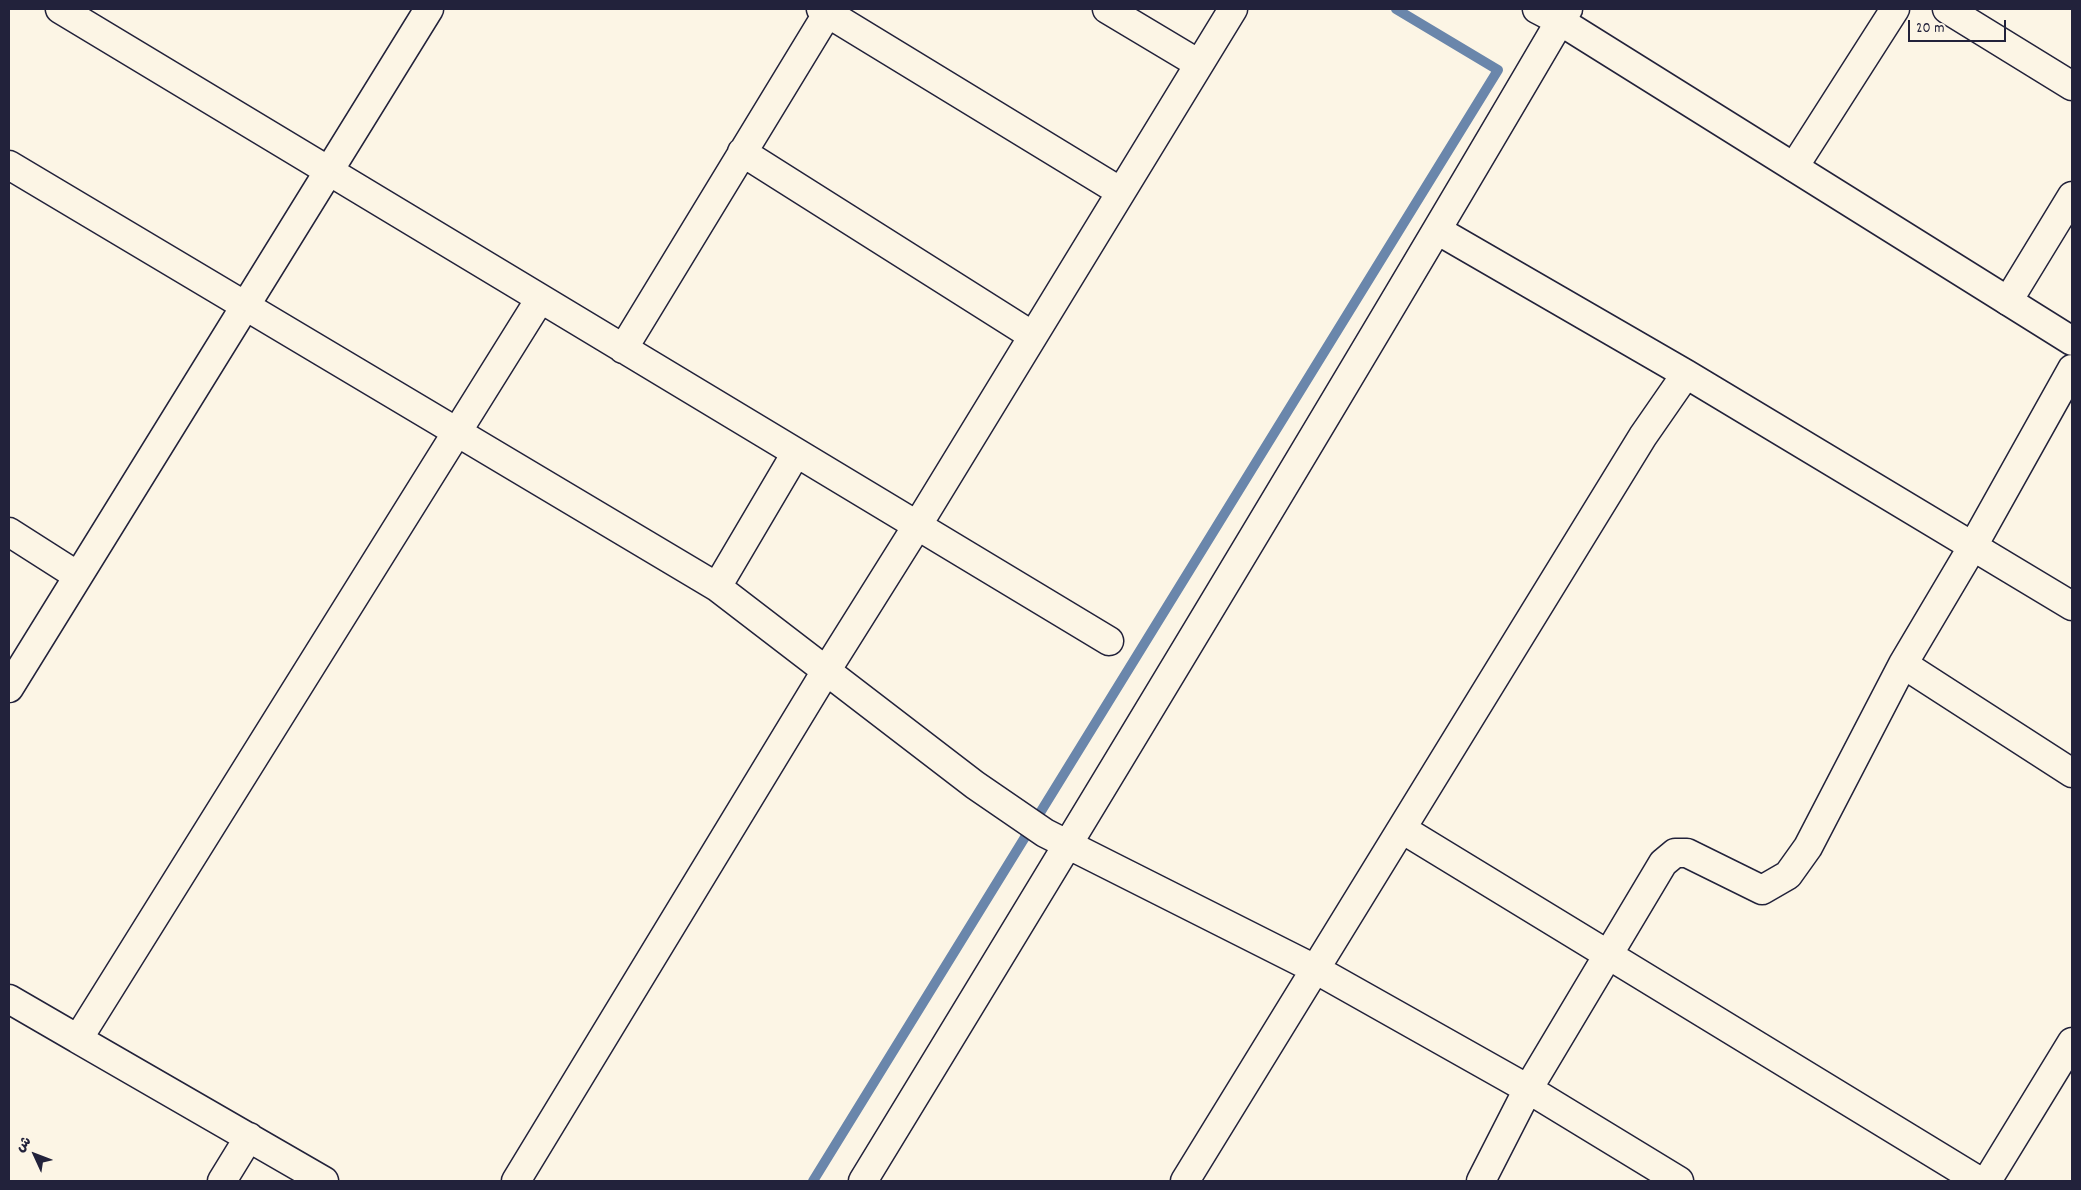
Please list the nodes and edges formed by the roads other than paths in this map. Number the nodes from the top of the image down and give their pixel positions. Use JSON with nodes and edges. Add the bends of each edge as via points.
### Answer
{"nodes":[{"id":1,"x":60,"y":9,"type":"edge"},
{"id":2,"x":429,"y":9,"type":"edge"},
{"id":3,"x":1107,"y":9,"type":"edge"},
{"id":4,"x":1232,"y":9,"type":"edge"},
{"id":5,"x":1895,"y":9,"type":"edge"},
{"id":6,"x":1947,"y":9,"type":"edge"},
{"id":7,"x":826,"y":10,"type":"edge"},
{"id":8,"x":1555,"y":13,"type":"edge"},
{"id":9,"x":1199,"y":64,"type":"junction"},
{"id":10,"x":2072,"y":86,"type":"edge"},
{"id":11,"x":742,"y":152,"type":"junction"},
{"id":12,"x":9,"y":165,"type":"edge"},
{"id":13,"x":1794,"y":167,"type":"junction"},
{"id":14,"x":329,"y":171,"type":"junction"},
{"id":15,"x":1121,"y":192,"type":"junction"},
{"id":16,"x":2072,"y":196,"type":"edge"},
{"id":17,"x":1437,"y":230,"type":"junction"},
{"id":18,"x":540,"y":299,"type":"junction"},
{"id":19,"x":2008,"y":301,"type":"junction"},
{"id":20,"x":245,"y":306,"type":"junction"},
{"id":21,"x":1033,"y":336,"type":"junction"},
{"id":22,"x":2072,"y":341,"type":"edge"},
{"id":23,"x":623,"y":348,"type":"junction"},
{"id":24,"x":2072,"y":370,"type":"edge"},
{"id":25,"x":1686,"y":374,"type":"junction"},
{"id":26,"x":457,"y":432,"type":"junction"},
{"id":27,"x":796,"y":453,"type":"junction"},
{"id":28,"x":917,"y":526,"type":"junction"},
{"id":29,"x":9,"y":532,"type":"edge"},
{"id":30,"x":1974,"y":546,"type":"junction"},
{"id":31,"x":78,"y":576,"type":"junction"},
{"id":32,"x":717,"y":587,"type":"junction"},
{"id":33,"x":2072,"y":606,"type":"edge"},
{"id":34,"x":1109,"y":642,"type":"dead end"},
{"id":35,"x":1903,"y":664,"type":"junction"},
{"id":36,"x":826,"y":671,"type":"junction"},
{"id":37,"x":9,"y":688,"type":"edge"},
{"id":38,"x":2072,"y":773,"type":"edge"},
{"id":39,"x":1402,"y":829,"type":"junction"},
{"id":40,"x":1067,"y":846,"type":"junction"},
{"id":41,"x":1608,"y":955,"type":"junction"},
{"id":42,"x":1315,"y":970,"type":"junction"},
{"id":43,"x":9,"y":999,"type":"edge"},
{"id":44,"x":78,"y":1039,"type":"junction"},
{"id":45,"x":2072,"y":1042,"type":"edge"},
{"id":46,"x":1528,"y":1089,"type":"junction"},
{"id":47,"x":249,"y":1137,"type":"junction"},
{"id":48,"x":222,"y":1181,"type":"edge"},
{"id":49,"x":324,"y":1181,"type":"edge"},
{"id":50,"x":516,"y":1181,"type":"edge"},
{"id":51,"x":862,"y":1181,"type":"edge"},
{"id":52,"x":1185,"y":1181,"type":"edge"},
{"id":53,"x":1481,"y":1181,"type":"edge"},
{"id":54,"x":1679,"y":1181,"type":"edge"},
{"id":55,"x":1979,"y":1181,"type":"edge"},
{"id":56,"x":1987,"y":1181,"type":"edge"}],
"edges":[{"from":1,"to":14,"type":"street"},
{"from":2,"to":14,"type":"street"},
{"from":3,"to":9,"type":"street"},
{"from":4,"to":9,"type":"street"},
{"from":5,"to":13,"type":"street"},
{"from":6,"to":10,"type":"street"},
{"from":7,"to":11,"type":"street"},
{"from":7,"to":15,"type":"street"},
{"from":8,"to":13,"type":"street"},
{"from":8,"to":17,"type":"street"},
{"from":9,"to":15,"type":"street"},
{"from":11,"to":21,"type":"street"},
{"from":11,"to":23,"type":"street"},
{"from":12,"to":20,"type":"street"},
{"from":13,"to":19,"type":"street"},
{"from":14,"to":18,"type":"street"},
{"from":14,"to":20,"type":"street"},
{"from":15,"to":21,"type":"street"},
{"from":16,"to":19,"type":"street"},
{"from":17,"to":25,"type":"street"},
{"from":17,"to":40,"type":"street"},
{"from":18,"to":23,"type":"street"},
{"from":18,"to":26,"type":"street"},
{"from":19,"to":22,"type":"street"},
{"from":20,"to":26,"type":"street"},
{"from":20,"to":31,"type":"street"},
{"from":21,"to":28,"type":"street"},
{"from":23,"to":27,"type":"street"},
{"from":24,"to":30,"type":"street"},
{"from":25,"to":30,"type":"street"},
{"from":25,"to":39,"type":"street","via":[[1643,436]]},
{"from":26,"to":32,"type":"street"},
{"from":26,"to":44,"type":"street"},
{"from":27,"to":28,"type":"street"},
{"from":27,"to":32,"type":"street"},
{"from":28,"to":34,"type":"street"},
{"from":28,"to":36,"type":"street"},
{"from":29,"to":31,"type":"street"},
{"from":30,"to":33,"type":"street"},
{"from":30,"to":35,"type":"street"},
{"from":31,"to":37,"type":"street"},
{"from":32,"to":36,"type":"street"},
{"from":35,"to":38,"type":"street"},
{"from":35,"to":41,"type":"street","via":[[1808,847],[1788,876],[1762,890],[1687,853],[1675,853],[1663,863]]},
{"from":36,"to":40,"type":"street","via":[[1005,807]]},
{"from":36,"to":50,"type":"street"},
{"from":39,"to":41,"type":"street"},
{"from":39,"to":42,"type":"street"},
{"from":40,"to":42,"type":"street"},
{"from":40,"to":51,"type":"street"},
{"from":41,"to":46,"type":"street"},
{"from":41,"to":55,"type":"street"},
{"from":42,"to":46,"type":"street"},
{"from":42,"to":52,"type":"street"},
{"from":43,"to":44,"type":"street"},
{"from":44,"to":47,"type":"street"},
{"from":45,"to":56,"type":"street"},
{"from":46,"to":53,"type":"street"},
{"from":46,"to":54,"type":"street"},
{"from":47,"to":48,"type":"street"},
{"from":47,"to":49,"type":"street"}]}
